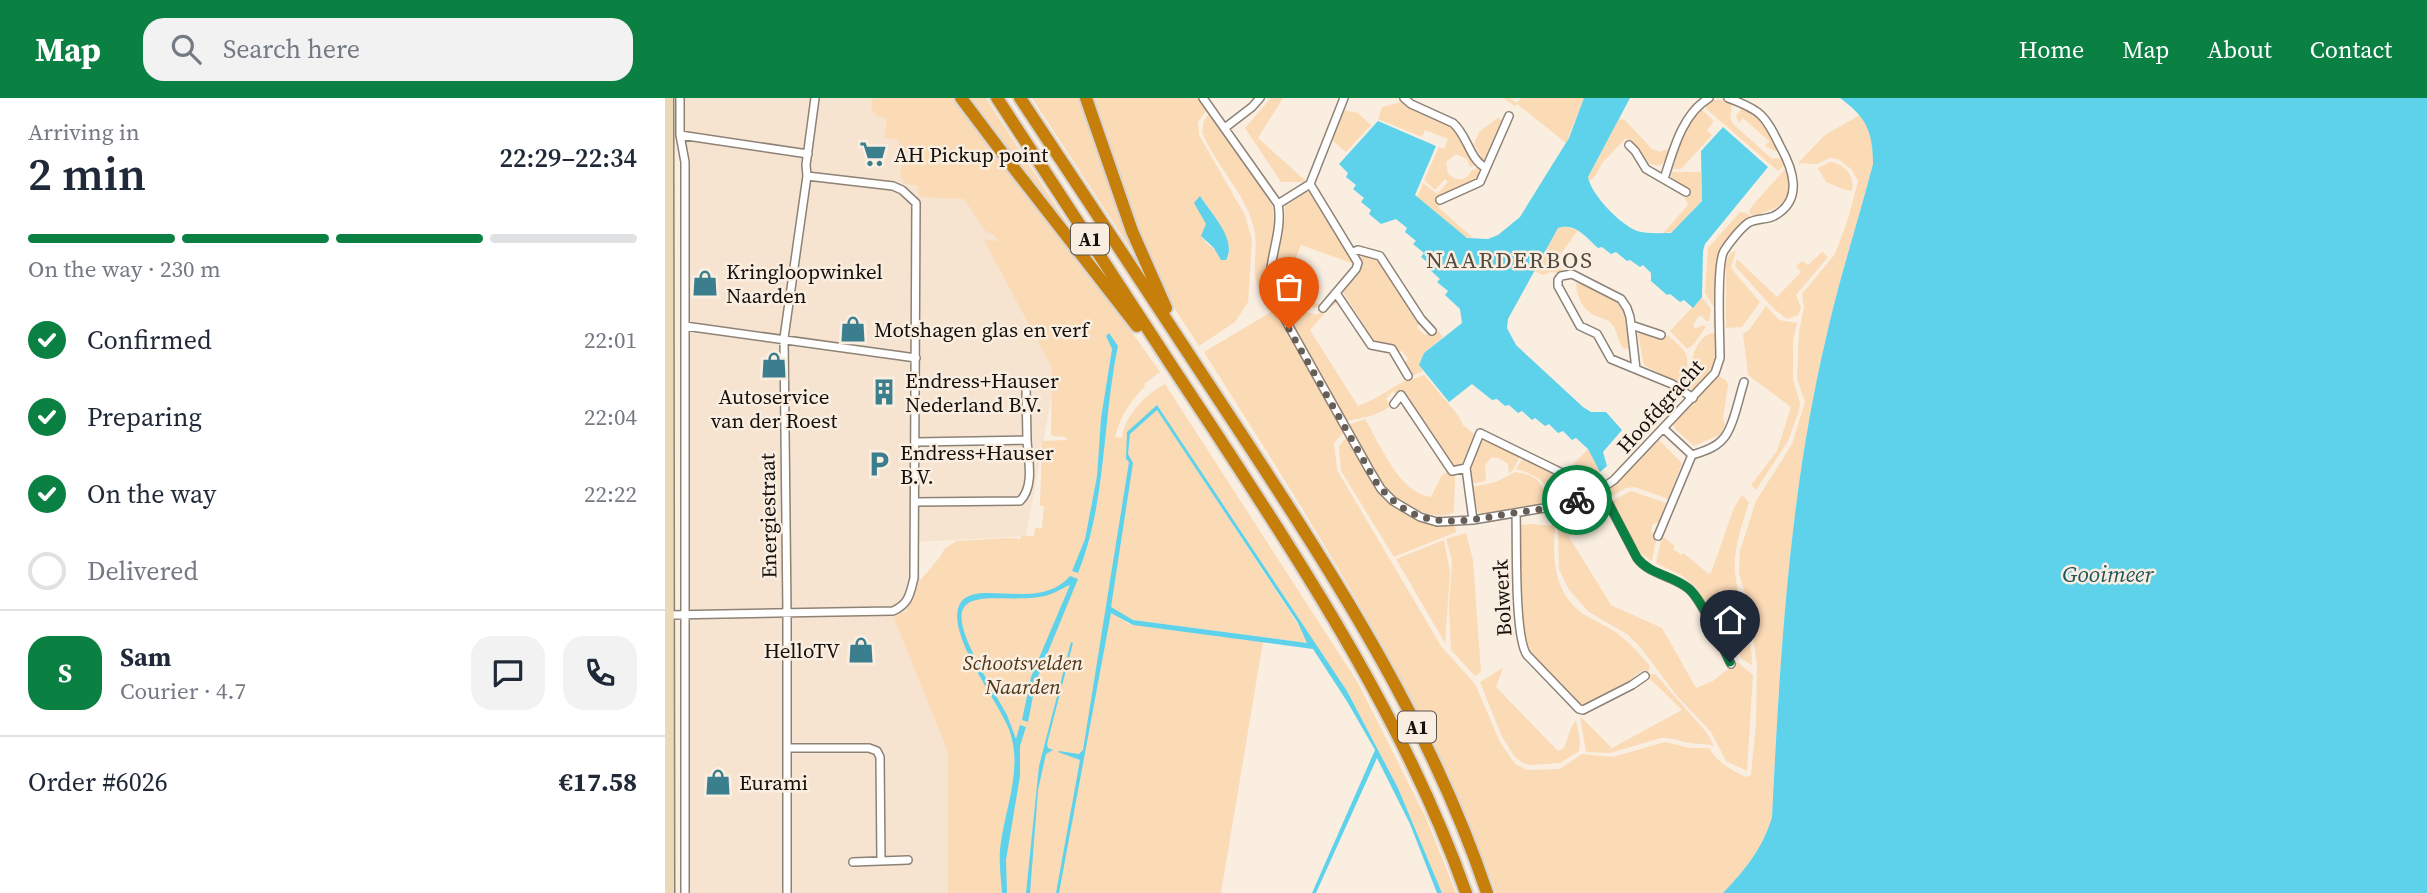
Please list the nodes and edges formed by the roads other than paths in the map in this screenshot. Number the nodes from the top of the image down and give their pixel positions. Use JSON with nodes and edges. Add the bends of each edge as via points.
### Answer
{"nodes":[{"id":1,"x":668,"y":98,"type":"edge"},
{"id":2,"x":680,"y":98,"type":"edge"},
{"id":3,"x":815,"y":98,"type":"edge"},
{"id":4,"x":961,"y":98,"type":"edge"},
{"id":5,"x":997,"y":98,"type":"edge"},
{"id":6,"x":1020,"y":98,"type":"edge"},
{"id":7,"x":1086,"y":98,"type":"edge"},
{"id":8,"x":1203,"y":98,"type":"edge"},
{"id":9,"x":1261,"y":98,"type":"edge"},
{"id":10,"x":1344,"y":98,"type":"edge"},
{"id":11,"x":1404,"y":98,"type":"edge"},
{"id":12,"x":1709,"y":98,"type":"edge"},
{"id":13,"x":1728,"y":98,"type":"edge"},
{"id":14,"x":1509,"y":116,"type":"dead end"},
{"id":15,"x":1226,"y":127,"type":"junction"},
{"id":16,"x":680,"y":135,"type":"junction"},
{"id":17,"x":1629,"y":145,"type":"dead end"},
{"id":18,"x":808,"y":155,"type":"junction"},
{"id":19,"x":1486,"y":168,"type":"junction"},
{"id":20,"x":807,"y":176,"type":"junction"},
{"id":21,"x":1664,"y":179,"type":"junction"},
{"id":22,"x":1310,"y":184,"type":"junction"},
{"id":23,"x":1686,"y":192,"type":"dead end"},
{"id":24,"x":1440,"y":200,"type":"dead end"},
{"id":25,"x":1278,"y":204,"type":"junction"},
{"id":26,"x":1353,"y":253,"type":"junction"},
{"id":27,"x":1336,"y":293,"type":"junction"},
{"id":28,"x":1324,"y":309,"type":"dead end"},
{"id":29,"x":1631,"y":325,"type":"junction"},
{"id":30,"x":685,"y":326,"type":"junction"},
{"id":31,"x":1432,"y":331,"type":"dead end"},
{"id":32,"x":1661,"y":335,"type":"dead end"},
{"id":33,"x":784,"y":338,"type":"junction"},
{"id":34,"x":1182,"y":343,"type":"junction"},
{"id":35,"x":916,"y":358,"type":"junction"},
{"id":36,"x":1636,"y":369,"type":"junction"},
{"id":37,"x":1408,"y":376,"type":"dead end"},
{"id":38,"x":1181,"y":381,"type":"junction"},
{"id":39,"x":1744,"y":382,"type":"dead end"},
{"id":40,"x":1026,"y":386,"type":"dead end"},
{"id":41,"x":1693,"y":398,"type":"junction"},
{"id":42,"x":1394,"y":404,"type":"dead end"},
{"id":43,"x":1664,"y":429,"type":"junction"},
{"id":44,"x":1027,"y":440,"type":"junction"},
{"id":45,"x":916,"y":442,"type":"junction"},
{"id":46,"x":1692,"y":455,"type":"junction"},
{"id":47,"x":1466,"y":468,"type":"junction"},
{"id":48,"x":1564,"y":474,"type":"dead end"},
{"id":49,"x":1601,"y":489,"type":"junction"},
{"id":50,"x":915,"y":502,"type":"junction"},
{"id":51,"x":1516,"y":513,"type":"junction"},
{"id":52,"x":1473,"y":520,"type":"junction"},
{"id":53,"x":1658,"y":536,"type":"dead end"},
{"id":54,"x":787,"y":614,"type":"junction"},
{"id":55,"x":669,"y":615,"type":"junction"},
{"id":56,"x":686,"y":615,"type":"junction"},
{"id":57,"x":1731,"y":664,"type":"dead end"},
{"id":58,"x":1645,"y":676,"type":"dead end"},
{"id":59,"x":788,"y":748,"type":"junction"},
{"id":60,"x":881,"y":860,"type":"junction"},
{"id":61,"x":908,"y":860,"type":"dead end"},
{"id":62,"x":853,"y":862,"type":"dead end"},
{"id":63,"x":670,"y":893,"type":"edge"},
{"id":64,"x":685,"y":893,"type":"edge"},
{"id":65,"x":787,"y":893,"type":"edge"},
{"id":66,"x":1467,"y":893,"type":"edge"},
{"id":67,"x":1487,"y":893,"type":"edge"}],
"edges":[{"from":1,"to":55,"type":"street"},
{"from":2,"to":16,"type":"street"},
{"from":3,"to":18,"type":"street","name":"Energiestraat"},
{"from":4,"to":38,"type":"highway","number":"A1"},
{"from":5,"to":38,"type":"highway","number":"A1"},
{"from":6,"to":34,"type":"highway","number":"A1"},
{"from":7,"to":34,"type":"highway","number":"A1","via":[[1132,231]]},
{"from":8,"to":15,"type":"street"},
{"from":9,"to":15,"type":"street"},
{"from":10,"to":22,"type":"street"},
{"from":11,"to":19,"type":"street","via":[[1459,128],[1478,164]]},
{"from":12,"to":21,"type":"street","via":[[1691,114]]},
{"from":13,"to":41,"type":"street","name":"Hoofdgracht","via":[[1750,106],[1766,119],[1794,183],[1781,211],[1747,224],[1722,253],[1719,366]]},
{"from":14,"to":19,"type":"street"},
{"from":15,"to":25,"type":"street"},
{"from":16,"to":18,"type":"street"},
{"from":16,"to":30,"type":"street","via":[[685,162]]},
{"from":17,"to":21,"type":"street","via":[[1646,169]]},
{"from":18,"to":20,"type":"street","name":"Energiestraat"},
{"from":19,"to":24,"type":"street","via":[[1480,182]]},
{"from":20,"to":33,"type":"street","name":"Energiestraat"},
{"from":20,"to":35,"type":"street","via":[[893,186],[916,204]]},
{"from":21,"to":23,"type":"street"},
{"from":22,"to":25,"type":"street"},
{"from":22,"to":26,"type":"street"},
{"from":25,"to":52,"type":"street","name":"Hoofdgracht","via":[[1280,219],[1269,279],[1272,296],[1376,482],[1393,501],[1420,517]]},
{"from":26,"to":27,"type":"street","via":[[1358,265]]},
{"from":26,"to":31,"type":"street","via":[[1358,250],[1380,256]]},
{"from":27,"to":28,"type":"street"},
{"from":27,"to":37,"type":"street","via":[[1371,345],[1392,349]]},
{"from":29,"to":32,"type":"street"},
{"from":29,"to":36,"type":"street"},
{"from":29,"to":36,"type":"street","via":[[1621,299],[1572,274],[1558,280],[1580,326],[1597,334],[1611,359]]},
{"from":30,"to":33,"type":"street"},
{"from":30,"to":56,"type":"street"},
{"from":33,"to":35,"type":"street"},
{"from":33,"to":54,"type":"street","name":"Energiestraat"},
{"from":34,"to":67,"type":"highway","number":"A1","via":[[1329,569],[1388,671],[1436,764]]},
{"from":35,"to":45,"type":"street"},
{"from":36,"to":41,"type":"street"},
{"from":38,"to":66,"type":"highway","number":"A1","via":[[1361,666],[1410,762]]},
{"from":39,"to":46,"type":"street","via":[[1724,440]]},
{"from":40,"to":44,"type":"street"},
{"from":41,"to":43,"type":"street","name":"Hoofdgracht"},
{"from":42,"to":47,"type":"street","via":[[1401,395],[1453,471]]},
{"from":43,"to":46,"type":"street"},
{"from":43,"to":49,"type":"street","name":"Hoofdgracht"},
{"from":44,"to":45,"type":"street"},
{"from":44,"to":50,"type":"street","via":[[1030,474],[1020,501]]},
{"from":45,"to":50,"type":"street"},
{"from":46,"to":53,"type":"street"},
{"from":47,"to":48,"type":"street","via":[[1480,433]]},
{"from":47,"to":52,"type":"street"},
{"from":49,"to":51,"type":"street","name":"Hoofdgracht","via":[[1562,505]]},
{"from":49,"to":57,"type":"street","via":[[1637,558],[1643,566],[1694,594]]},
{"from":50,"to":54,"type":"street","via":[[914,578],[903,607]]},
{"from":51,"to":52,"type":"street","name":"Hoofdgracht"},
{"from":51,"to":58,"type":"street","name":"Bolwerk","via":[[1522,645],[1527,655],[1583,710]]},
{"from":54,"to":56,"type":"street"},
{"from":54,"to":59,"type":"street","name":"Energiestraat"},
{"from":55,"to":56,"type":"street"},
{"from":55,"to":63,"type":"street"},
{"from":56,"to":64,"type":"street"},
{"from":59,"to":60,"type":"street","via":[[877,751]]},
{"from":59,"to":65,"type":"street","name":"Energiestraat"},
{"from":60,"to":61,"type":"street"},
{"from":60,"to":62,"type":"street"}]}
